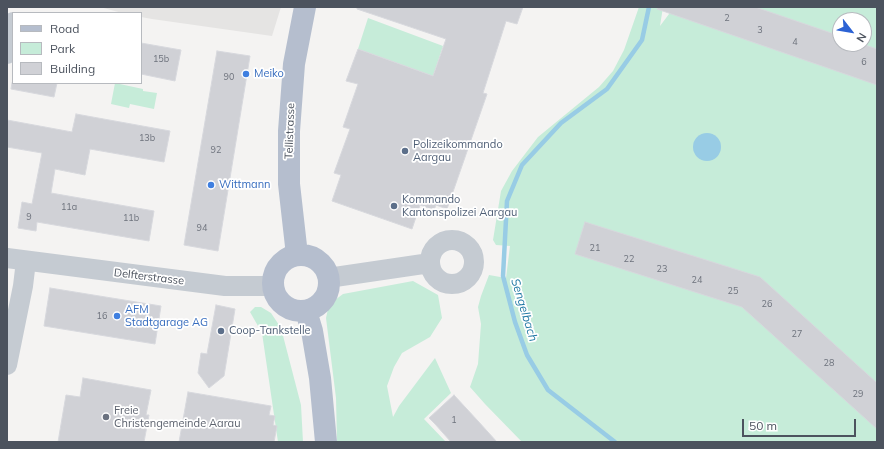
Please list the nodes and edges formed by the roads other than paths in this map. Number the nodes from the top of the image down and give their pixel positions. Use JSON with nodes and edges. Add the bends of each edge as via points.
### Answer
{"nodes":[{"id":1,"x":305,"y":7,"type":"edge"},
{"id":2,"x":12,"y":27,"type":"edge"},
{"id":3,"x":7,"y":54,"type":"edge"},
{"id":4,"x":296,"y":255,"type":"junction"},
{"id":5,"x":17,"y":260,"type":"edge"},
{"id":6,"x":430,"y":263,"type":"dead end"},
{"id":7,"x":328,"y":278,"type":"junction"},
{"id":8,"x":273,"y":286,"type":"junction"},
{"id":9,"x":306,"y":311,"type":"junction"},
{"id":10,"x":7,"y":365,"type":"edge"},
{"id":11,"x":326,"y":442,"type":"edge"}],
"edges":[{"from":1,"to":4,"type":"main road","name":"Tellistrasse","via":[[294,64],[289,131],[289,184]]},
{"from":2,"to":3,"type":"street"},
{"from":4,"to":7,"type":"main road","via":[[317,260]]},
{"from":4,"to":8,"type":"main road","via":[[277,268]]},
{"from":5,"to":8,"type":"street","name":"Delfterstrasse","via":[[225,286]]},
{"from":5,"to":10,"type":"street","name":"Delfterstrasse","via":[[23,286]]},
{"from":6,"to":7,"type":"street"},
{"from":7,"to":9,"type":"main road","via":[[329,285],[324,299]]},
{"from":8,"to":9,"type":"main road","via":[[277,298],[287,307]]},
{"from":9,"to":11,"type":"main road","via":[[320,378]]}]}
